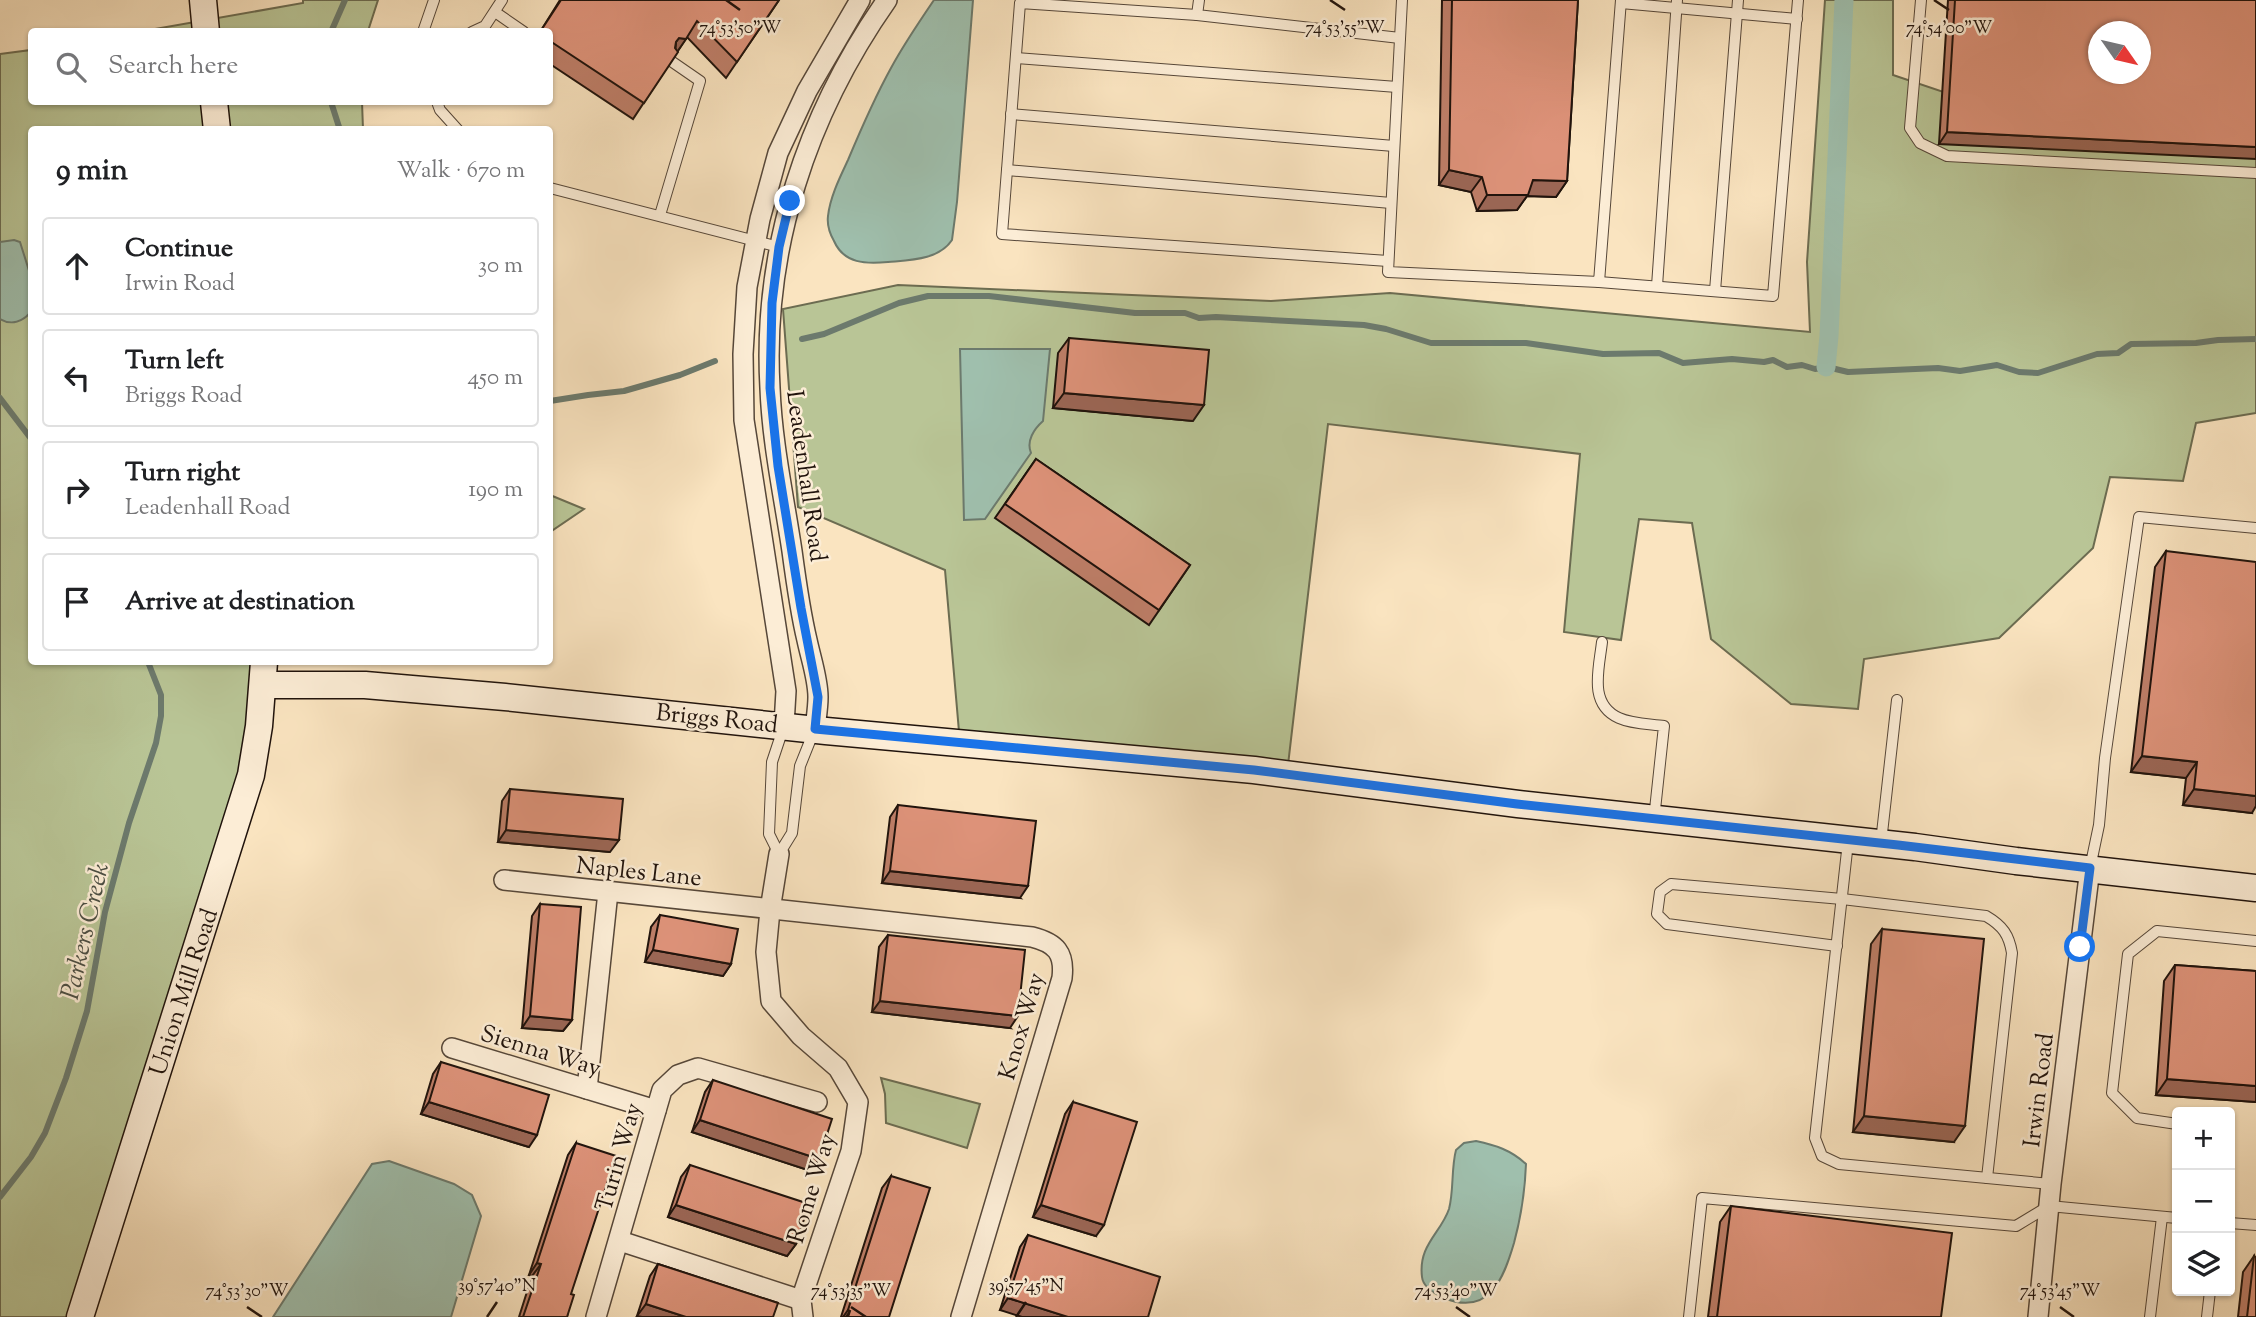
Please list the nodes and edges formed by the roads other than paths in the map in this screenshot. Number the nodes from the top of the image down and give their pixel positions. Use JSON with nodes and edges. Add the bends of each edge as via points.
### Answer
{"nodes":[{"id":1,"x":203,"y":0,"type":"edge"},
{"id":2,"x":434,"y":0,"type":"edge"},
{"id":3,"x":502,"y":0,"type":"edge"},
{"id":4,"x":860,"y":0,"type":"edge"},
{"id":5,"x":887,"y":0,"type":"edge"},
{"id":6,"x":1199,"y":0,"type":"edge"},
{"id":7,"x":1402,"y":0,"type":"edge"},
{"id":8,"x":1738,"y":0,"type":"edge"},
{"id":9,"x":1798,"y":0,"type":"edge"},
{"id":10,"x":1921,"y":0,"type":"edge"},
{"id":11,"x":1621,"y":1,"type":"edge"},
{"id":12,"x":1677,"y":4,"type":"edge"},
{"id":13,"x":495,"y":12,"type":"junction"},
{"id":14,"x":1737,"y":12,"type":"junction"},
{"id":15,"x":1197,"y":15,"type":"junction"},
{"id":16,"x":1797,"y":19,"type":"junction"},
{"id":17,"x":206,"y":28,"type":"edge"},
{"id":18,"x":424,"y":28,"type":"edge"},
{"id":19,"x":481,"y":28,"type":"edge"},
{"id":20,"x":518,"y":28,"type":"edge"},
{"id":21,"x":1400,"y":38,"type":"junction"},
{"id":22,"x":1016,"y":58,"type":"junction"},
{"id":23,"x":671,"y":61,"type":"edge"},
{"id":24,"x":1397,"y":87,"type":"junction"},
{"id":25,"x":214,"y":105,"type":"edge"},
{"id":26,"x":438,"y":105,"type":"edge"},
{"id":27,"x":1011,"y":114,"type":"junction"},
{"id":28,"x":217,"y":126,"type":"edge"},
{"id":29,"x":454,"y":126,"type":"edge"},
{"id":30,"x":1394,"y":146,"type":"junction"},
{"id":31,"x":1007,"y":170,"type":"junction"},
{"id":32,"x":2256,"y":173,"type":"edge"},
{"id":33,"x":553,"y":189,"type":"edge"},
{"id":34,"x":1391,"y":203,"type":"junction"},
{"id":35,"x":660,"y":215,"type":"junction"},
{"id":36,"x":755,"y":240,"type":"junction"},
{"id":37,"x":779,"y":247,"type":"junction"},
{"id":38,"x":1388,"y":261,"type":"junction"},
{"id":39,"x":1599,"y":282,"type":"junction"},
{"id":40,"x":1657,"y":286,"type":"junction"},
{"id":41,"x":1715,"y":291,"type":"junction"},
{"id":42,"x":2256,"y":528,"type":"edge"},
{"id":43,"x":1602,"y":642,"type":"dead end"},
{"id":44,"x":263,"y":673,"type":"edge"},
{"id":45,"x":1897,"y":699,"type":"dead end"},
{"id":46,"x":784,"y":725,"type":"junction"},
{"id":47,"x":815,"y":729,"type":"junction"},
{"id":48,"x":1654,"y":819,"type":"junction"},
{"id":49,"x":1849,"y":839,"type":"junction"},
{"id":50,"x":1881,"y":843,"type":"junction"},
{"id":51,"x":779,"y":854,"type":"junction"},
{"id":52,"x":2090,"y":868,"type":"junction"},
{"id":53,"x":504,"y":880,"type":"dead end"},
{"id":54,"x":2256,"y":888,"type":"edge"},
{"id":55,"x":608,"y":892,"type":"junction"},
{"id":56,"x":1842,"y":899,"type":"junction"},
{"id":57,"x":770,"y":909,"type":"junction"},
{"id":58,"x":2256,"y":941,"type":"edge"},
{"id":59,"x":1837,"y":946,"type":"junction"},
{"id":60,"x":452,"y":1048,"type":"dead end"},
{"id":61,"x":587,"y":1089,"type":"junction"},
{"id":62,"x":817,"y":1102,"type":"dead end"},
{"id":63,"x":656,"y":1110,"type":"junction"},
{"id":64,"x":2172,"y":1123,"type":"edge"},
{"id":65,"x":1987,"y":1178,"type":"junction"},
{"id":66,"x":2052,"y":1184,"type":"junction"},
{"id":67,"x":2049,"y":1206,"type":"junction"},
{"id":68,"x":2162,"y":1217,"type":"junction"},
{"id":69,"x":2172,"y":1218,"type":"edge"},
{"id":70,"x":2235,"y":1223,"type":"edge"},
{"id":71,"x":2256,"y":1225,"type":"edge"},
{"id":72,"x":620,"y":1241,"type":"junction"},
{"id":73,"x":2209,"y":1296,"type":"edge"},
{"id":74,"x":802,"y":1308,"type":"edge"},
{"id":75,"x":80,"y":1317,"type":"edge"},
{"id":76,"x":596,"y":1317,"type":"edge"},
{"id":77,"x":961,"y":1317,"type":"edge"},
{"id":78,"x":1689,"y":1317,"type":"edge"},
{"id":79,"x":2038,"y":1317,"type":"edge"},
{"id":80,"x":2150,"y":1317,"type":"edge"},
{"id":81,"x":2207,"y":1317,"type":"edge"}],
"edges":[{"from":1,"to":17,"type":"street"},
{"from":2,"to":18,"type":"lane"},
{"from":3,"to":13,"type":"lane"},
{"from":4,"to":36,"type":"street","via":[[807,91],[778,153]]},
{"from":5,"to":37,"type":"street","name":"Leadenhall Road","via":[[817,124],[794,186]]},
{"from":6,"to":15,"type":"lane"},
{"from":7,"to":21,"type":"lane"},
{"from":8,"to":14,"type":"lane"},
{"from":9,"to":16,"type":"lane"},
{"from":10,"to":32,"type":"lane","via":[[1910,128],[1920,143],[1947,156]]},
{"from":11,"to":12,"type":"lane"},
{"from":11,"to":39,"type":"lane"},
{"from":12,"to":14,"type":"lane"},
{"from":12,"to":40,"type":"lane"},
{"from":13,"to":19,"type":"lane"},
{"from":13,"to":20,"type":"lane"},
{"from":14,"to":16,"type":"lane"},
{"from":14,"to":41,"type":"lane"},
{"from":15,"to":21,"type":"lane"},
{"from":15,"to":22,"type":"lane","via":[[1020,3]]},
{"from":16,"to":41,"type":"lane","via":[[1773,296]]},
{"from":21,"to":24,"type":"lane"},
{"from":22,"to":24,"type":"lane"},
{"from":22,"to":27,"type":"lane"},
{"from":23,"to":35,"type":"lane","via":[[700,81]]},
{"from":24,"to":30,"type":"lane"},
{"from":25,"to":28,"type":"street"},
{"from":26,"to":29,"type":"lane"},
{"from":27,"to":30,"type":"lane"},
{"from":27,"to":31,"type":"lane"},
{"from":30,"to":34,"type":"lane"},
{"from":31,"to":34,"type":"lane"},
{"from":31,"to":38,"type":"lane","via":[[1002,234]]},
{"from":33,"to":35,"type":"lane"},
{"from":34,"to":38,"type":"lane"},
{"from":35,"to":36,"type":"lane"},
{"from":36,"to":37,"type":"lane"},
{"from":36,"to":46,"type":"street","via":[[744,321],[743,409],[786,691]]},
{"from":37,"to":47,"type":"street","name":"Leadenhall Road","via":[[769,332],[771,401],[818,697]]},
{"from":38,"to":39,"type":"lane","via":[[1388,272]]},
{"from":39,"to":40,"type":"lane"},
{"from":40,"to":41,"type":"lane"},
{"from":42,"to":52,"type":"lane","via":[[2139,517]]},
{"from":43,"to":48,"type":"lane","via":[[1596,690],[1605,707],[1619,719],[1664,726]]},
{"from":44,"to":46,"type":"street","name":"Briggs Road"},
{"from":44,"to":75,"type":"street","name":"Union Mill Road","via":[[251,775]]},
{"from":45,"to":50,"type":"lane"},
{"from":46,"to":47,"type":"street","name":"Briggs Road"},
{"from":46,"to":51,"type":"lane","via":[[772,762],[769,834]]},
{"from":47,"to":48,"type":"street","name":"Briggs Road","via":[[1254,770]]},
{"from":47,"to":51,"type":"lane","via":[[800,766],[792,833]]},
{"from":48,"to":49,"type":"street","name":"Briggs Road"},
{"from":49,"to":50,"type":"street","name":"Briggs Road"},
{"from":49,"to":56,"type":"lane"},
{"from":50,"to":52,"type":"street","name":"Briggs Road"},
{"from":51,"to":57,"type":"street","name":"Rome Way"},
{"from":52,"to":54,"type":"street","name":"Briggs Road"},
{"from":52,"to":66,"type":"street","name":"Irwin Road"},
{"from":53,"to":55,"type":"street","name":"Naples Lane"},
{"from":55,"to":57,"type":"street","name":"Naples Lane"},
{"from":55,"to":61,"type":"street"},
{"from":56,"to":59,"type":"lane"},
{"from":56,"to":59,"type":"lane","via":[[1671,884],[1660,892],[1657,914],[1667,924]]},
{"from":56,"to":65,"type":"lane","via":[[1986,916],[2010,937],[2012,954]]},
{"from":57,"to":74,"type":"street","name":"Rome Way","via":[[766,953],[771,1001],[801,1036],[838,1068],[858,1102],[851,1151]]},
{"from":57,"to":77,"type":"street","name":"Knox Way","via":[[1032,937],[1059,951],[1062,978]]},
{"from":58,"to":64,"type":"lane","via":[[2157,931],[2128,954],[2112,1093],[2137,1118]]},
{"from":59,"to":65,"type":"lane","via":[[1815,1138],[1822,1156],[1839,1164]]},
{"from":60,"to":61,"type":"street","name":"Sienna Way"},
{"from":61,"to":63,"type":"street","name":"Sienna Way"},
{"from":62,"to":63,"type":"street","name":"Turin Way","via":[[698,1068],[678,1075],[662,1090]]},
{"from":63,"to":72,"type":"street","name":"Turin Way"},
{"from":65,"to":66,"type":"lane"},
{"from":66,"to":67,"type":"street","name":"Irwin Road"},
{"from":67,"to":68,"type":"lane"},
{"from":67,"to":78,"type":"lane","via":[[2016,1226],[1702,1198]]},
{"from":67,"to":79,"type":"street","name":"Irwin Road"},
{"from":68,"to":69,"type":"lane"},
{"from":68,"to":80,"type":"lane"},
{"from":70,"to":71,"type":"lane"},
{"from":72,"to":74,"type":"street"},
{"from":72,"to":76,"type":"street","name":"Turin Way"},
{"from":73,"to":81,"type":"lane"}]}
